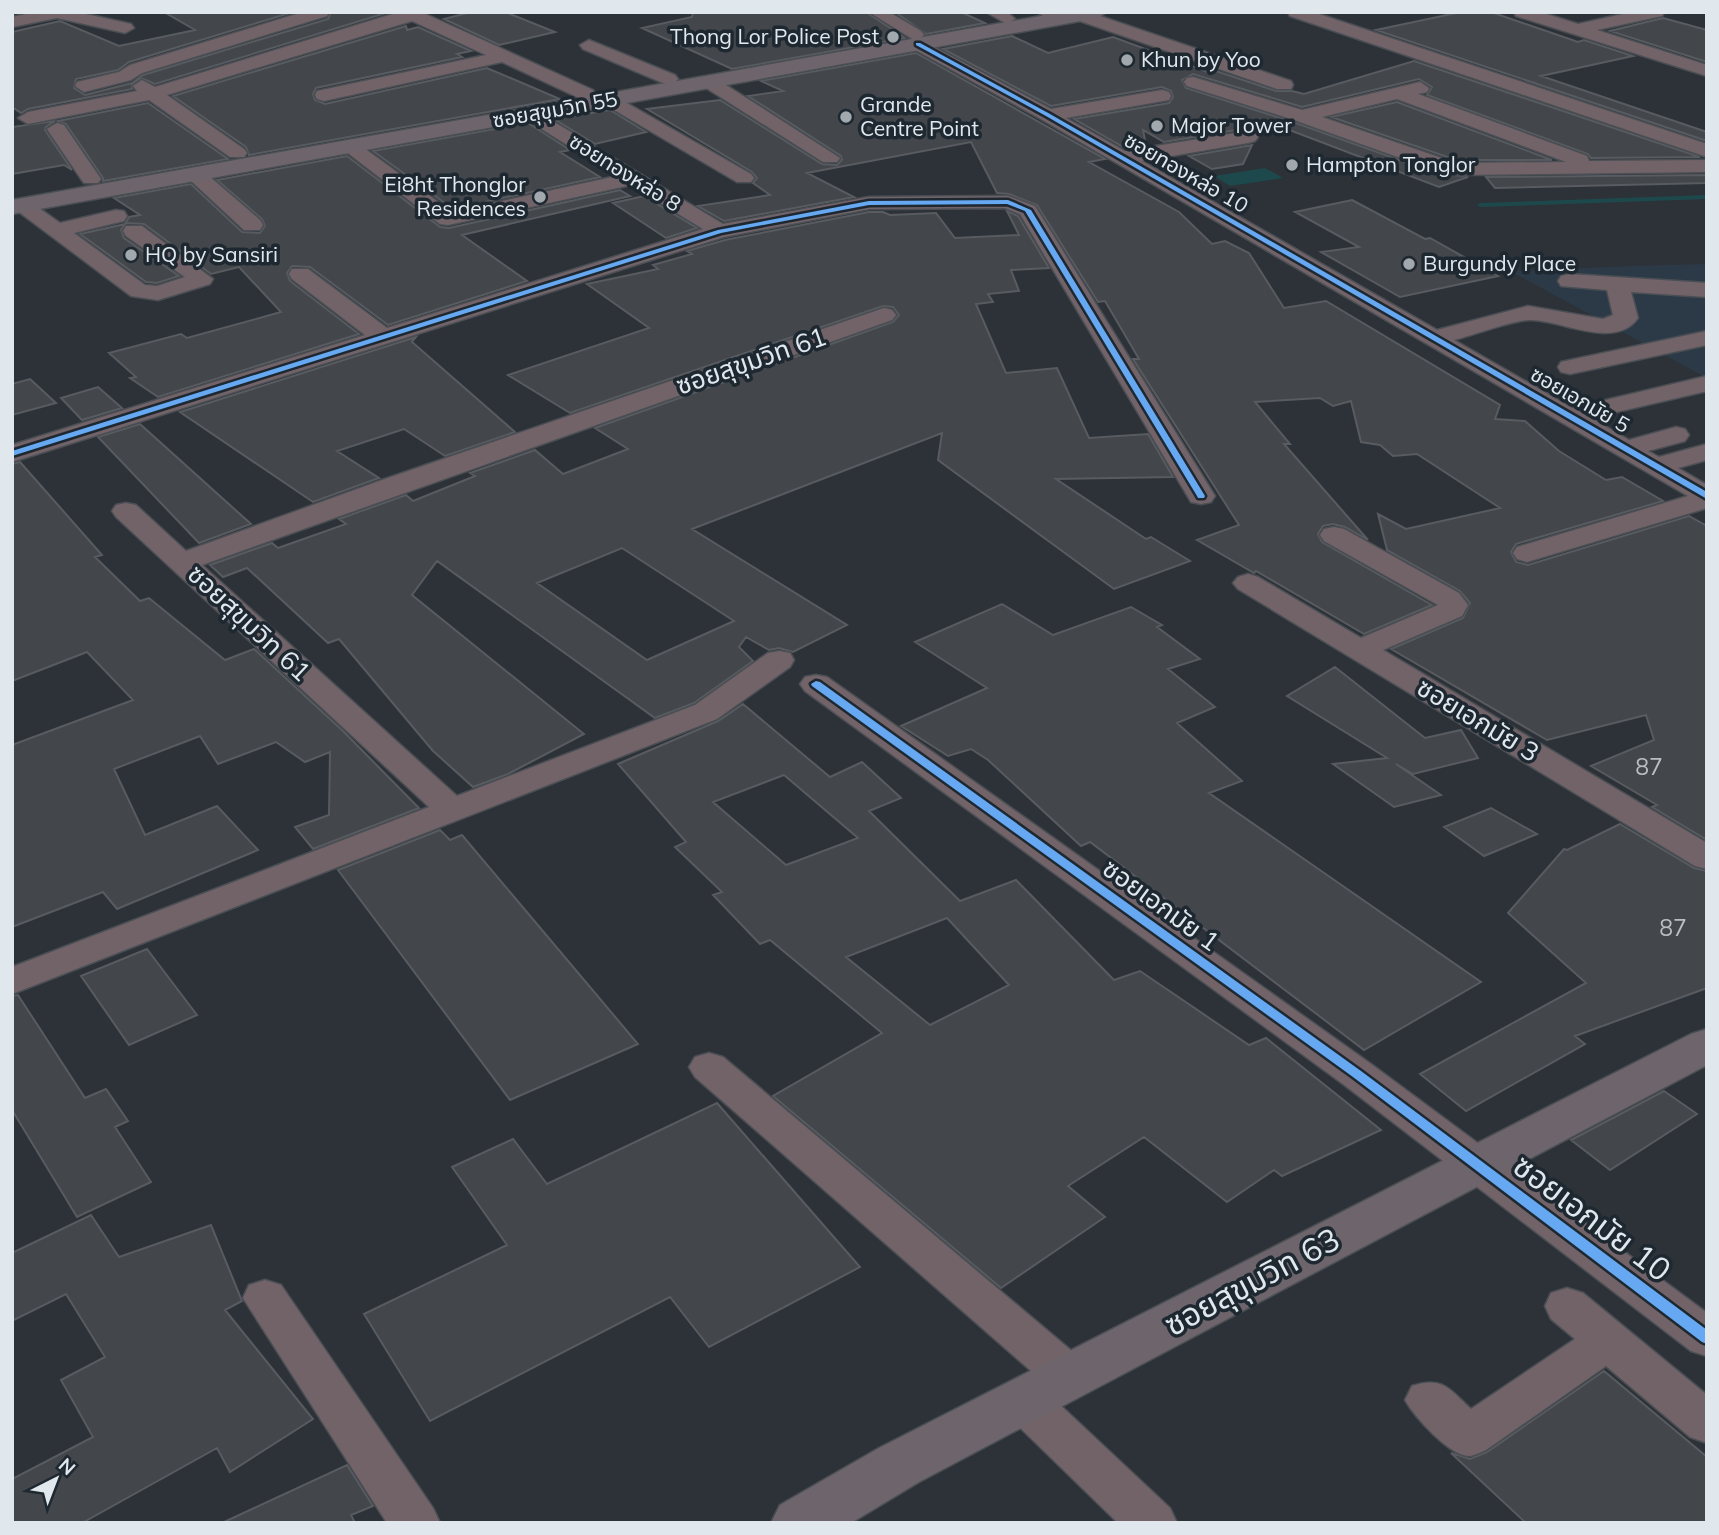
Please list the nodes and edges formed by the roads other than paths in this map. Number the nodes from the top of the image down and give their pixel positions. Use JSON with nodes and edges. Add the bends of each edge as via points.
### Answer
{"nodes":[{"id":1,"x":321,"y":12,"type":"edge"},
{"id":2,"x":877,"y":12,"type":"edge"},
{"id":3,"x":1046,"y":12,"type":"edge"},
{"id":4,"x":1276,"y":12,"type":"edge"},
{"id":5,"x":1296,"y":12,"type":"edge"},
{"id":6,"x":1522,"y":12,"type":"edge"},
{"id":7,"x":1656,"y":12,"type":"edge"},
{"id":8,"x":59,"y":13,"type":"edge"},
{"id":9,"x":410,"y":13,"type":"edge"},
{"id":10,"x":1082,"y":15,"type":"edge"},
{"id":11,"x":1000,"y":16,"type":"edge"},
{"id":12,"x":12,"y":22,"type":"edge"},
{"id":13,"x":125,"y":28,"type":"dead end"},
{"id":14,"x":1577,"y":30,"type":"junction"},
{"id":15,"x":916,"y":39,"type":"junction"},
{"id":16,"x":589,"y":45,"type":"dead end"},
{"id":17,"x":505,"y":56,"type":"junction"},
{"id":18,"x":1407,"y":57,"type":"dead end"},
{"id":19,"x":1707,"y":71,"type":"edge"},
{"id":20,"x":1477,"y":74,"type":"junction"},
{"id":21,"x":125,"y":76,"type":"junction"},
{"id":22,"x":668,"y":79,"type":"junction"},
{"id":23,"x":709,"y":82,"type":"junction"},
{"id":24,"x":1284,"y":85,"type":"dead end"},
{"id":25,"x":154,"y":93,"type":"junction"},
{"id":26,"x":1398,"y":93,"type":"junction"},
{"id":27,"x":324,"y":95,"type":"dead end"},
{"id":28,"x":1162,"y":96,"type":"dead end"},
{"id":29,"x":598,"y":99,"type":"junction"},
{"id":30,"x":12,"y":104,"type":"edge"},
{"id":31,"x":524,"y":110,"type":"junction"},
{"id":32,"x":1048,"y":115,"type":"junction"},
{"id":33,"x":1301,"y":116,"type":"junction"},
{"id":34,"x":28,"y":118,"type":"dead end"},
{"id":35,"x":57,"y":129,"type":"dead end"},
{"id":36,"x":1248,"y":137,"type":"dead end"},
{"id":37,"x":349,"y":147,"type":"junction"},
{"id":38,"x":1707,"y":151,"type":"edge"},
{"id":39,"x":830,"y":158,"type":"dead end"},
{"id":40,"x":1122,"y":158,"type":"junction"},
{"id":41,"x":244,"y":159,"type":"junction"},
{"id":42,"x":1598,"y":166,"type":"junction"},
{"id":43,"x":1707,"y":166,"type":"edge"},
{"id":44,"x":188,"y":168,"type":"junction"},
{"id":45,"x":634,"y":178,"type":"junction"},
{"id":46,"x":744,"y":178,"type":"dead end"},
{"id":47,"x":91,"y":179,"type":"junction"},
{"id":48,"x":15,"y":201,"type":"edge"},
{"id":49,"x":117,"y":216,"type":"dead end"},
{"id":50,"x":252,"y":225,"type":"dead end"},
{"id":51,"x":58,"y":230,"type":"junction"},
{"id":52,"x":134,"y":231,"type":"dead end"},
{"id":53,"x":720,"y":231,"type":"junction"},
{"id":54,"x":300,"y":274,"type":"dead end"},
{"id":55,"x":1569,"y":281,"type":"dead end"},
{"id":56,"x":1618,"y":284,"type":"junction"},
{"id":57,"x":1707,"y":290,"type":"edge"},
{"id":58,"x":884,"y":314,"type":"dead end"},
{"id":59,"x":383,"y":337,"type":"junction"},
{"id":60,"x":1434,"y":338,"type":"junction"},
{"id":61,"x":1707,"y":338,"type":"edge"},
{"id":62,"x":1675,"y":344,"type":"junction"},
{"id":63,"x":1707,"y":362,"type":"edge"},
{"id":64,"x":1707,"y":383,"type":"edge"},
{"id":65,"x":1629,"y":402,"type":"junction"},
{"id":66,"x":1569,"y":416,"type":"junction"},
{"id":67,"x":1676,"y":435,"type":"dead end"},
{"id":68,"x":1626,"y":449,"type":"junction"},
{"id":69,"x":1707,"y":452,"type":"edge"},
{"id":70,"x":12,"y":454,"type":"edge"},
{"id":71,"x":1655,"y":466,"type":"junction"},
{"id":72,"x":1201,"y":496,"type":"dead end"},
{"id":73,"x":1707,"y":498,"type":"edge"},
{"id":74,"x":126,"y":511,"type":"dead end"},
{"id":75,"x":1334,"y":535,"type":"dead end"},
{"id":76,"x":1527,"y":553,"type":"dead end"},
{"id":77,"x":182,"y":562,"type":"junction"},
{"id":78,"x":1248,"y":583,"type":"dead end"},
{"id":79,"x":1360,"y":649,"type":"junction"},
{"id":80,"x":779,"y":660,"type":"dead end"},
{"id":81,"x":816,"y":684,"type":"dead end"},
{"id":82,"x":452,"y":810,"type":"junction"},
{"id":83,"x":1707,"y":858,"type":"edge"},
{"id":84,"x":12,"y":981,"type":"edge"},
{"id":85,"x":1707,"y":1045,"type":"edge"},
{"id":86,"x":709,"y":1067,"type":"dead end"},
{"id":87,"x":1478,"y":1165,"type":"junction"},
{"id":88,"x":265,"y":1298,"type":"dead end"},
{"id":89,"x":1567,"y":1306,"type":"dead end"},
{"id":90,"x":1707,"y":1338,"type":"edge"},
{"id":91,"x":1608,"y":1340,"type":"junction"},
{"id":92,"x":1070,"y":1377,"type":"junction"},
{"id":93,"x":1429,"y":1400,"type":"dead end"},
{"id":94,"x":1024,"y":1401,"type":"junction"},
{"id":95,"x":1707,"y":1423,"type":"edge"},
{"id":96,"x":415,"y":1523,"type":"edge"},
{"id":97,"x":800,"y":1523,"type":"edge"},
{"id":98,"x":1152,"y":1523,"type":"edge"}],
"edges":[{"from":1,"to":21,"type":"street","via":[[135,69]]},
{"from":2,"to":15,"type":"street","name":"ซอยทองหล่อ 10"},
{"from":3,"to":11,"type":"main road","name":"ซอยสุขุมวิท 55"},
{"from":4,"to":18,"type":"street"},
{"from":5,"to":20,"type":"street"},
{"from":6,"to":14,"type":"street"},
{"from":7,"to":14,"type":"street"},
{"from":8,"to":12,"type":"street"},
{"from":8,"to":13,"type":"street"},
{"from":9,"to":17,"type":"street"},
{"from":9,"to":25,"type":"street"},
{"from":10,"to":15,"type":"main road","name":"ซอยสุขุมวิท 55"},
{"from":10,"to":24,"type":"street"},
{"from":10,"to":33,"type":"street","via":[[1196,74]]},
{"from":11,"to":15,"type":"main road","name":"ซอยสุขุมวิท 55"},
{"from":14,"to":19,"type":"street"},
{"from":15,"to":22,"type":"main road","name":"ซอยสุขุมวิท 55"},
{"from":15,"to":23,"type":"main road","name":"ซอยสุขุมวิท 55"},
{"from":15,"to":32,"type":"street","name":"ซอยทองหล่อ 10"},
{"from":16,"to":22,"type":"street"},
{"from":17,"to":27,"type":"street"},
{"from":17,"to":29,"type":"street"},
{"from":20,"to":26,"type":"street"},
{"from":20,"to":38,"type":"street"},
{"from":21,"to":25,"type":"street"},
{"from":21,"to":30,"type":"street"},
{"from":22,"to":29,"type":"main road","name":"ซอยสุขุมวิท 55"},
{"from":23,"to":29,"type":"main road","name":"ซอยสุขุมวิท 55"},
{"from":23,"to":39,"type":"street"},
{"from":25,"to":34,"type":"street"},
{"from":25,"to":41,"type":"street"},
{"from":26,"to":33,"type":"street"},
{"from":26,"to":42,"type":"street"},
{"from":28,"to":32,"type":"street"},
{"from":29,"to":31,"type":"main road","name":"ซอยสุขุมวิท 55"},
{"from":29,"to":46,"type":"street"},
{"from":31,"to":37,"type":"main road","name":"ซอยสุขุมวิท 55"},
{"from":31,"to":41,"type":"main road","name":"ซอยสุขุมวิท 55"},
{"from":31,"to":45,"type":"street","name":"ซอยทองหล่อ 8"},
{"from":32,"to":40,"type":"street","name":"ซอยทองหล่อ 10"},
{"from":33,"to":42,"type":"street","via":[[1457,169]]},
{"from":35,"to":47,"type":"street"},
{"from":36,"to":40,"type":"street"},
{"from":37,"to":41,"type":"main road","name":"ซอยสุขุมวิท 55"},
{"from":37,"to":45,"type":"street","via":[[448,219]]},
{"from":40,"to":60,"type":"street","name":"ซอยทองหล่อ 10"},
{"from":41,"to":44,"type":"main road","name":"ซอยสุขุมวิท 55"},
{"from":42,"to":43,"type":"street"},
{"from":44,"to":47,"type":"main road","name":"ซอยสุขุมวิท 55"},
{"from":44,"to":48,"type":"main road","name":"ซอยสุขุมวิท 55"},
{"from":44,"to":50,"type":"street"},
{"from":45,"to":53,"type":"street","name":"ซอยทองหล่อ 8"},
{"from":47,"to":48,"type":"main road","name":"ซอยสุขุมวิท 55"},
{"from":48,"to":51,"type":"street"},
{"from":49,"to":51,"type":"street"},
{"from":51,"to":52,"type":"street","via":[[139,291],[148,294],[202,279]]},
{"from":53,"to":59,"type":"street"},
{"from":53,"to":72,"type":"street","via":[[869,203],[1008,202],[1028,210]]},
{"from":54,"to":59,"type":"street"},
{"from":55,"to":56,"type":"street"},
{"from":56,"to":57,"type":"street"},
{"from":56,"to":60,"type":"street","via":[[1626,318],[1606,327],[1528,313]]},
{"from":58,"to":77,"type":"street","name":"ซอยสุขุมวิท 61"},
{"from":59,"to":70,"type":"street"},
{"from":60,"to":66,"type":"street","name":"ซอยเอกมัย 5"},
{"from":61,"to":62,"type":"street"},
{"from":62,"to":63,"type":"street"},
{"from":62,"to":65,"type":"street","via":[[1562,362]]},
{"from":64,"to":65,"type":"street"},
{"from":65,"to":66,"type":"street"},
{"from":66,"to":68,"type":"street","name":"ซอยเอกมัย 5"},
{"from":67,"to":68,"type":"street"},
{"from":68,"to":71,"type":"street","name":"ซอยเอกมัย 5"},
{"from":69,"to":71,"type":"street"},
{"from":71,"to":73,"type":"street","name":"ซอยเอกมัย 5"},
{"from":73,"to":76,"type":"street"},
{"from":74,"to":77,"type":"street"},
{"from":75,"to":79,"type":"street","via":[[1453,605],[1451,610]]},
{"from":77,"to":82,"type":"street","name":"ซอยสุขุมวิท 61"},
{"from":78,"to":79,"type":"street","name":"ซอยเอกมัย 3"},
{"from":79,"to":83,"type":"street","name":"ซอยเอกมัย 3"},
{"from":80,"to":82,"type":"street","via":[[706,712]]},
{"from":81,"to":87,"type":"street","name":"ซอยเอกมัย 1"},
{"from":82,"to":84,"type":"street"},
{"from":85,"to":87,"type":"main road","name":"ซอยสุขุมวิท 63"},
{"from":86,"to":92,"type":"street"},
{"from":87,"to":90,"type":"street","name":"ซอยเอกมัย 10"},
{"from":87,"to":92,"type":"main road","name":"ซอยสุขุมวิท 63"},
{"from":88,"to":96,"type":"street"},
{"from":89,"to":91,"type":"street"},
{"from":91,"to":93,"type":"street","via":[[1469,1436]]},
{"from":91,"to":95,"type":"street"},
{"from":92,"to":94,"type":"main road","name":"ซอยสุขุมวิท 63"},
{"from":94,"to":97,"type":"main road","name":"ซอยสุขุมวิท 63","via":[[899,1465]]},
{"from":94,"to":98,"type":"street"}]}
